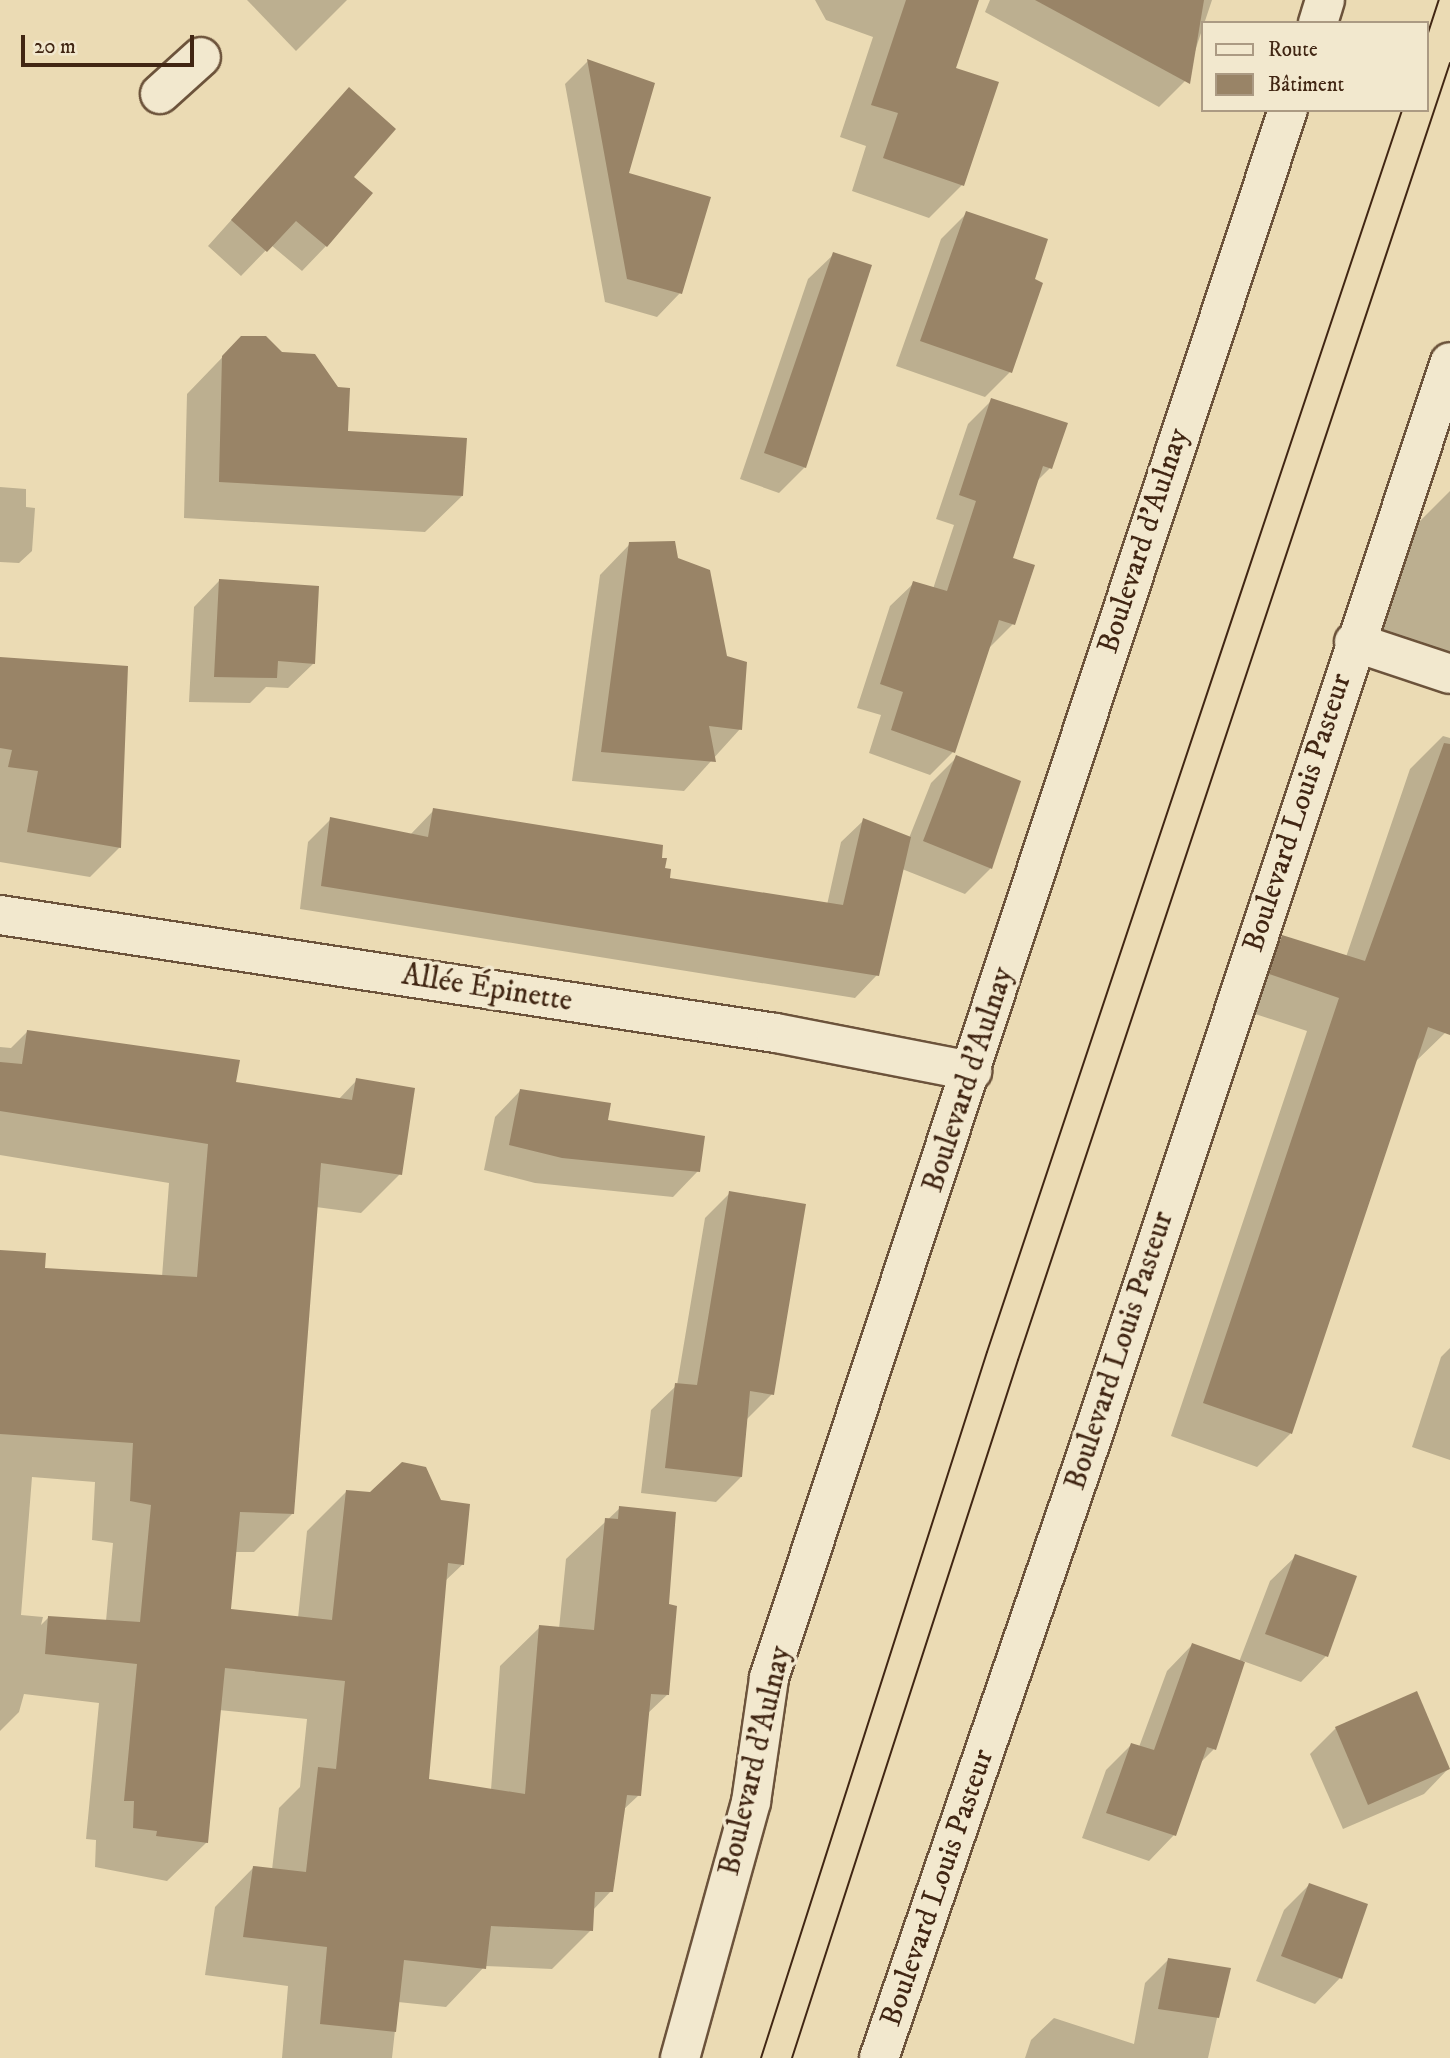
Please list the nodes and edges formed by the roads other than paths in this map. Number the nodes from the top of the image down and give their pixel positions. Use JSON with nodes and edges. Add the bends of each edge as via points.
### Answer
{"nodes":[{"id":1,"x":1325,"y":0,"type":"edge"},
{"id":2,"x":1319,"y":21,"type":"edge"},
{"id":3,"x":201,"y":57,"type":"dead end"},
{"id":4,"x":160,"y":94,"type":"dead end"},
{"id":5,"x":1287,"y":112,"type":"edge"},
{"id":6,"x":1450,"y":362,"type":"edge"},
{"id":7,"x":1354,"y":642,"type":"junction"},
{"id":8,"x":1450,"y":674,"type":"edge"},
{"id":9,"x":0,"y":915,"type":"edge"},
{"id":10,"x":972,"y":1071,"type":"junction"},
{"id":11,"x":680,"y":2058,"type":"edge"},
{"id":12,"x":879,"y":2058,"type":"edge"}],
"edges":[{"from":1,"to":2,"type":"street"},
{"from":3,"to":4,"type":"street"},
{"from":5,"to":10,"type":"street","name":"Boulevard d'Aulnay"},
{"from":6,"to":7,"type":"street"},
{"from":7,"to":8,"type":"street"},
{"from":7,"to":12,"type":"street","name":"Boulevard Louis Pasteur","via":[[1086,1457]]},
{"from":9,"to":10,"type":"street","name":"Allée Épinette","via":[[776,1033]]},
{"from":10,"to":11,"type":"street","name":"Boulevard d'Aulnay","via":[[769,1678],[751,1802]]}]}
